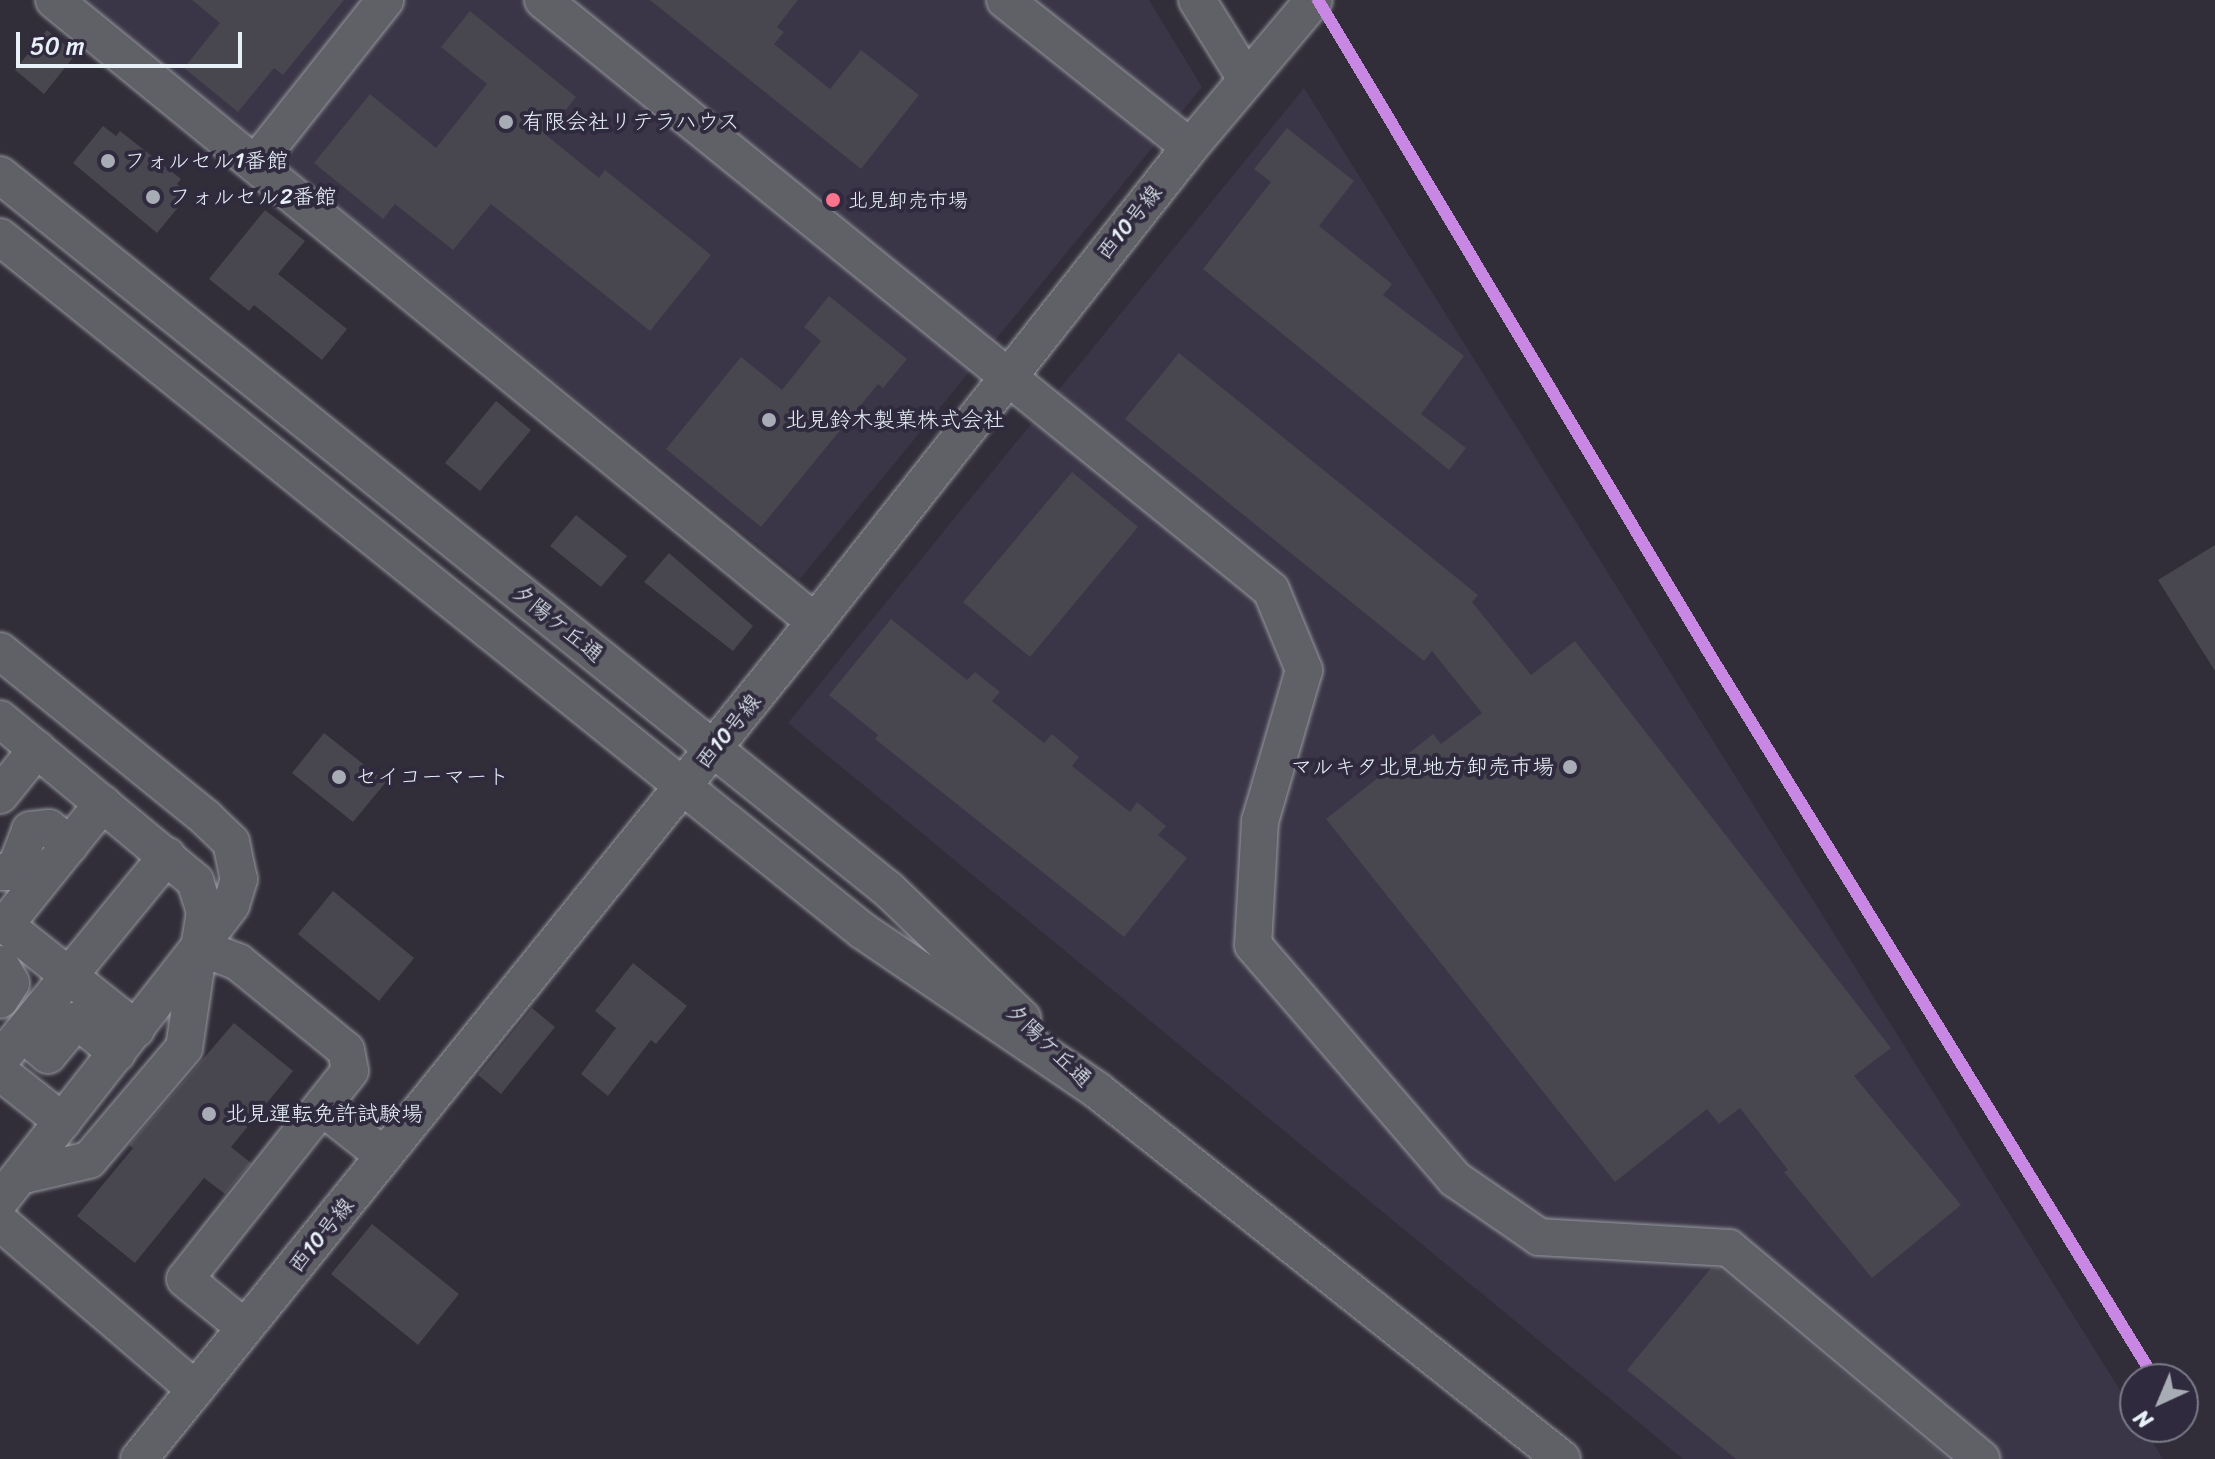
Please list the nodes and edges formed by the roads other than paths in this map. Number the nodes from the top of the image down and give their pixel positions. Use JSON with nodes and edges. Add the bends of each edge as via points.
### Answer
{"nodes":[{"id":1,"x":54,"y":0,"type":"edge"},
{"id":2,"x":385,"y":0,"type":"edge"},
{"id":3,"x":543,"y":0,"type":"edge"},
{"id":4,"x":1005,"y":0,"type":"edge"},
{"id":5,"x":1197,"y":0,"type":"edge"},
{"id":6,"x":1314,"y":0,"type":"edge"},
{"id":7,"x":1246,"y":79,"type":"junction"},
{"id":8,"x":1190,"y":147,"type":"junction"},
{"id":9,"x":256,"y":163,"type":"junction"},
{"id":10,"x":0,"y":175,"type":"edge"},
{"id":11,"x":0,"y":237,"type":"edge"},
{"id":12,"x":1008,"y":373,"type":"junction"},
{"id":13,"x":815,"y":622,"type":"junction"},
{"id":14,"x":0,"y":651,"type":"edge"},
{"id":15,"x":0,"y":719,"type":"edge"},
{"id":16,"x":37,"y":749,"type":"junction"},
{"id":17,"x":714,"y":749,"type":"junction"},
{"id":18,"x":682,"y":786,"type":"junction"},
{"id":19,"x":0,"y":795,"type":"edge"},
{"id":20,"x":103,"y":803,"type":"junction"},
{"id":21,"x":70,"y":845,"type":"junction"},
{"id":22,"x":167,"y":856,"type":"junction"},
{"id":23,"x":0,"y":872,"type":"edge"},
{"id":24,"x":2,"y":923,"type":"edge"},
{"id":25,"x":199,"y":947,"type":"junction"},
{"id":26,"x":0,"y":964,"type":"edge"},
{"id":27,"x":69,"y":976,"type":"junction"},
{"id":28,"x":0,"y":1000,"type":"edge"},
{"id":29,"x":126,"y":1041,"type":"junction"},
{"id":30,"x":11,"y":1047,"type":"edge"},
{"id":31,"x":0,"y":1072,"type":"edge"},
{"id":32,"x":1098,"y":1091,"type":"junction"},
{"id":33,"x":322,"y":1107,"type":"junction"},
{"id":34,"x":63,"y":1122,"type":"junction"},
{"id":35,"x":384,"y":1156,"type":"junction"},
{"id":36,"x":10,"y":1188,"type":"edge"},
{"id":37,"x":0,"y":1222,"type":"edge"},
{"id":38,"x":245,"y":1328,"type":"junction"},
{"id":39,"x":195,"y":1389,"type":"junction"},
{"id":40,"x":139,"y":1459,"type":"edge"},
{"id":41,"x":1562,"y":1459,"type":"edge"},
{"id":42,"x":1981,"y":1459,"type":"edge"}],
"edges":[{"from":1,"to":9,"type":"street"},
{"from":2,"to":9,"type":"street"},
{"from":3,"to":12,"type":"street"},
{"from":4,"to":8,"type":"street"},
{"from":5,"to":7,"type":"street"},
{"from":6,"to":7,"type":"street","name":"西10号線"},
{"from":7,"to":8,"type":"street","name":"西10号線"},
{"from":8,"to":12,"type":"street","name":"西10号線"},
{"from":9,"to":13,"type":"street"},
{"from":10,"to":17,"type":"street","name":"夕陽ケ丘通"},
{"from":11,"to":18,"type":"street","name":"夕陽ケ丘通"},
{"from":12,"to":13,"type":"street","name":"西10号線"},
{"from":12,"to":42,"type":"street","via":[[1271,590],[1304,670],[1260,821],[1253,945],[1455,1179],[1539,1237],[1729,1248]]},
{"from":13,"to":17,"type":"street","name":"西10号線"},
{"from":14,"to":25,"type":"street","via":[[231,842],[239,879],[231,905]]},
{"from":15,"to":16,"type":"street"},
{"from":16,"to":19,"type":"street"},
{"from":16,"to":20,"type":"street"},
{"from":17,"to":18,"type":"street","name":"西10号線"},
{"from":17,"to":32,"type":"street","name":"夕陽ケ丘通","via":[[889,890]]},
{"from":18,"to":32,"type":"street","name":"夕陽ケ丘通","via":[[863,931]]},
{"from":18,"to":35,"type":"street","name":"西10号線"},
{"from":20,"to":21,"type":"street"},
{"from":20,"to":22,"type":"street"},
{"from":21,"to":23,"type":"street","via":[[49,828],[30,830],[18,862],[10,872]]},
{"from":21,"to":24,"type":"street"},
{"from":22,"to":25,"type":"street","via":[[195,881],[205,911]]},
{"from":22,"to":27,"type":"street"},
{"from":24,"to":27,"type":"street"},
{"from":25,"to":29,"type":"street"},
{"from":25,"to":33,"type":"street","via":[[238,962],[346,1050],[350,1071]]},
{"from":25,"to":36,"type":"street","via":[[184,1048],[89,1160]]},
{"from":26,"to":28,"type":"street","via":[[11,983]]},
{"from":27,"to":29,"type":"street"},
{"from":27,"to":30,"type":"street"},
{"from":29,"to":30,"type":"street","via":[[77,1020],[48,1055]]},
{"from":29,"to":34,"type":"street"},
{"from":31,"to":34,"type":"street"},
{"from":32,"to":41,"type":"street","name":"夕陽ケ丘通"},
{"from":33,"to":35,"type":"street"},
{"from":33,"to":38,"type":"street","via":[[185,1279]]},
{"from":34,"to":36,"type":"street"},
{"from":35,"to":38,"type":"street","name":"西10号線"},
{"from":37,"to":39,"type":"street"},
{"from":38,"to":39,"type":"street","name":"西10号線"},
{"from":39,"to":40,"type":"street","name":"西10号線"}]}
